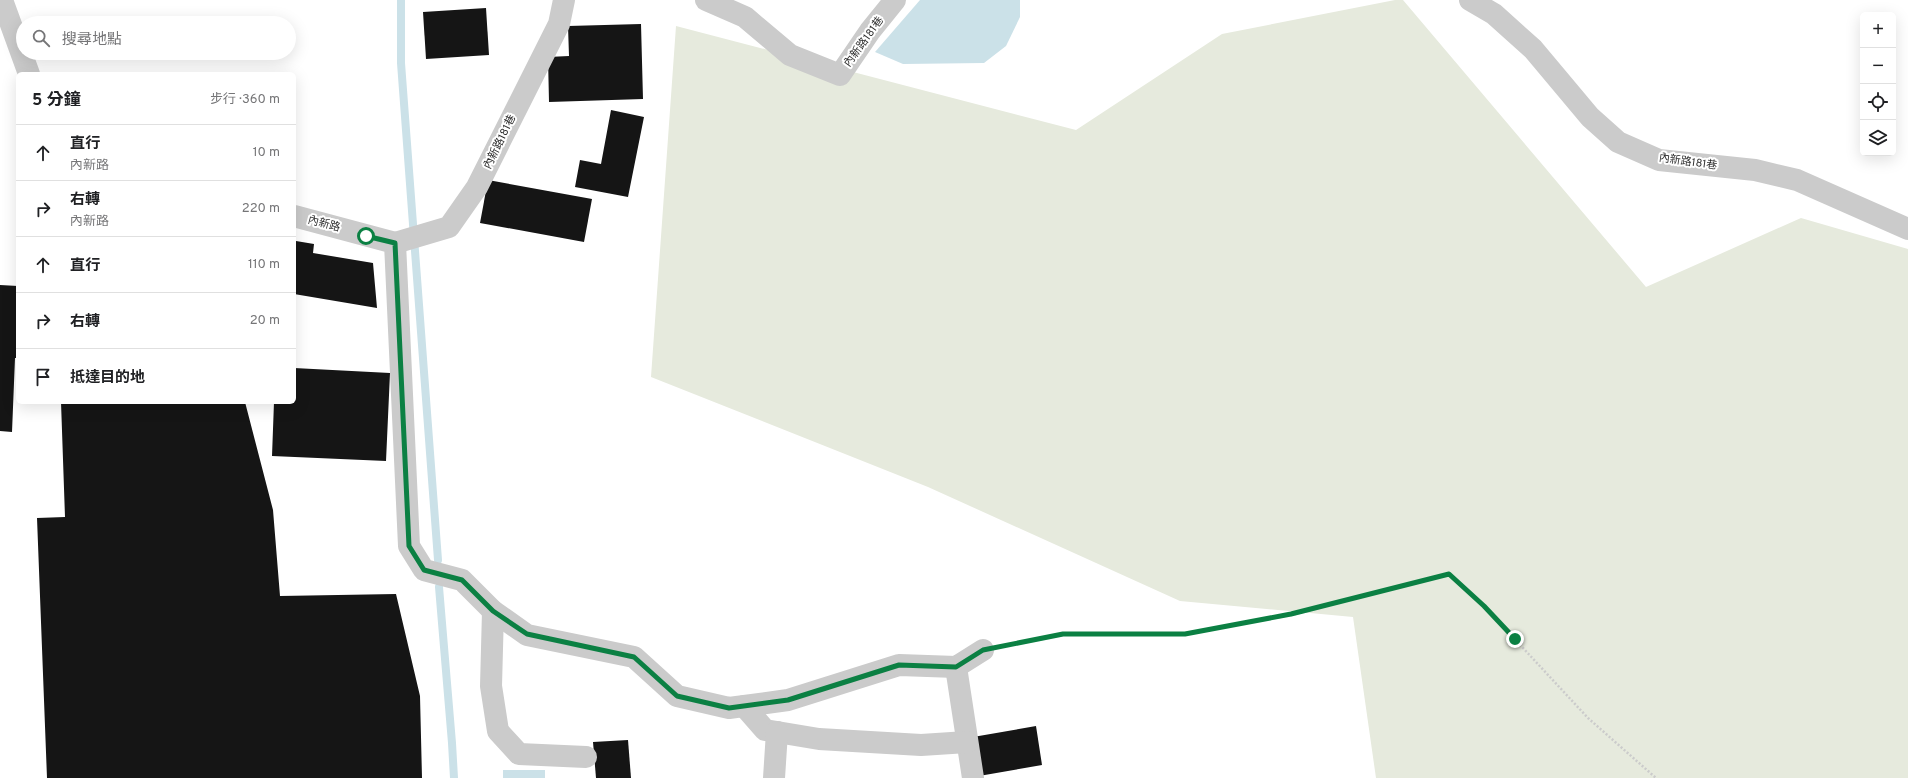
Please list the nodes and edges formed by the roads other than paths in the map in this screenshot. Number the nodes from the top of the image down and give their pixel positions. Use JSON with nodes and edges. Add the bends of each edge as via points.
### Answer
{"nodes":[{"id":1,"x":2,"y":0,"type":"edge"},
{"id":2,"x":564,"y":0,"type":"edge"},
{"id":3,"x":706,"y":0,"type":"edge"},
{"id":4,"x":895,"y":0,"type":"edge"},
{"id":5,"x":1470,"y":0,"type":"edge"},
{"id":6,"x":16,"y":38,"type":"edge"},
{"id":7,"x":24,"y":60,"type":"edge"},
{"id":8,"x":28,"y":72,"type":"edge"},
{"id":9,"x":296,"y":217,"type":"edge"},
{"id":10,"x":1908,"y":229,"type":"edge"},
{"id":11,"x":395,"y":243,"type":"junction"},
{"id":12,"x":493,"y":611,"type":"junction"},
{"id":13,"x":983,"y":650,"type":"road end"},
{"id":14,"x":956,"y":667,"type":"junction"},
{"id":15,"x":744,"y":706,"type":"junction"},
{"id":16,"x":776,"y":732,"type":"junction"},
{"id":17,"x":967,"y":742,"type":"junction"},
{"id":18,"x":586,"y":757,"type":"dead end"},
{"id":19,"x":774,"y":778,"type":"edge"},
{"id":20,"x":973,"y":778,"type":"edge"}],
"edges":[{"from":1,"to":6,"type":"street"},
{"from":2,"to":11,"type":"street","name":"內新路181巷","via":[[559,24],[477,187],[449,227]]},
{"from":3,"to":4,"type":"street","name":"內新路181巷","via":[[745,17],[790,55],[840,75]]},
{"from":5,"to":10,"type":"street","name":"內新路181巷","via":[[1494,14],[1533,48],[1590,117],[1618,142],[1659,160],[1755,170],[1797,180]]},
{"from":7,"to":8,"type":"street"},
{"from":9,"to":11,"type":"street","name":"內新路"},
{"from":11,"to":12,"type":"street","via":[[409,546],[424,570],[462,580]]},
{"from":12,"to":15,"type":"street","via":[[527,634],[634,657],[677,696],[729,708]]},
{"from":12,"to":18,"type":"street","via":[[491,686],[498,731],[519,754]]},
{"from":13,"to":14,"type":"street"},
{"from":14,"to":15,"type":"street","via":[[899,665],[788,700]]},
{"from":14,"to":17,"type":"street"},
{"from":15,"to":16,"type":"street","via":[[765,730]]},
{"from":16,"to":17,"type":"street","via":[[818,739],[921,745]]},
{"from":16,"to":19,"type":"street"},
{"from":17,"to":20,"type":"street"}]}
